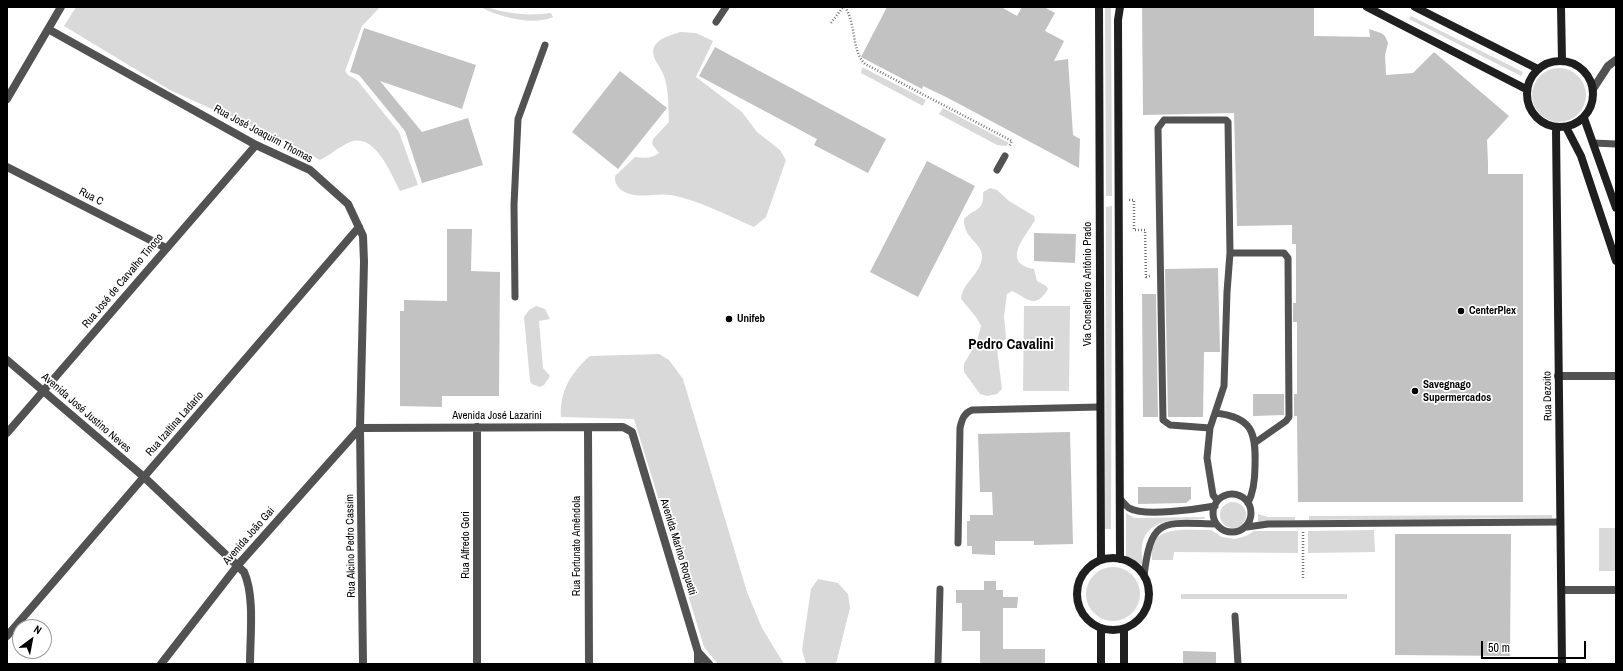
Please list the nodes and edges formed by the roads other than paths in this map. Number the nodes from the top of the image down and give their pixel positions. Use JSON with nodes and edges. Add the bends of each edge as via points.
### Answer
{"nodes":[{"id":1,"x":61,"y":7,"type":"edge"},
{"id":2,"x":726,"y":7,"type":"edge"},
{"id":3,"x":1099,"y":7,"type":"edge"},
{"id":4,"x":1120,"y":7,"type":"edge"},
{"id":5,"x":1367,"y":7,"type":"edge"},
{"id":6,"x":1415,"y":7,"type":"edge"},
{"id":7,"x":1561,"y":7,"type":"edge"},
{"id":8,"x":716,"y":22,"type":"dead end"},
{"id":9,"x":48,"y":29,"type":"junction"},
{"id":10,"x":545,"y":45,"type":"dead end"},
{"id":11,"x":1562,"y":61,"type":"junction"},
{"id":12,"x":1615,"y":63,"type":"edge"},
{"id":13,"x":1538,"y":69,"type":"junction"},
{"id":14,"x":1526,"y":89,"type":"junction"},
{"id":15,"x":1593,"y":89,"type":"junction"},
{"id":16,"x":8,"y":95,"type":"edge"},
{"id":17,"x":1584,"y":118,"type":"junction"},
{"id":18,"x":1566,"y":127,"type":"junction"},
{"id":19,"x":1556,"y":128,"type":"junction"},
{"id":20,"x":1593,"y":143,"type":"junction"},
{"id":21,"x":1616,"y":144,"type":"edge"},
{"id":22,"x":256,"y":145,"type":"junction"},
{"id":23,"x":1004,"y":156,"type":"road end"},
{"id":24,"x":7,"y":167,"type":"edge"},
{"id":25,"x":997,"y":170,"type":"dead end"},
{"id":26,"x":1616,"y":208,"type":"edge"},
{"id":27,"x":359,"y":226,"type":"junction"},
{"id":28,"x":166,"y":248,"type":"junction"},
{"id":29,"x":1230,"y":253,"type":"junction"},
{"id":30,"x":1616,"y":261,"type":"edge"},
{"id":31,"x":515,"y":297,"type":"dead end"},
{"id":32,"x":7,"y":360,"type":"edge"},
{"id":33,"x":1558,"y":376,"type":"junction"},
{"id":34,"x":1616,"y":376,"type":"edge"},
{"id":35,"x":44,"y":391,"type":"junction"},
{"id":36,"x":1100,"y":407,"type":"junction"},
{"id":37,"x":1215,"y":413,"type":"junction"},
{"id":38,"x":477,"y":427,"type":"junction"},
{"id":39,"x":360,"y":428,"type":"junction"},
{"id":40,"x":588,"y":428,"type":"junction"},
{"id":41,"x":1210,"y":428,"type":"junction"},
{"id":42,"x":632,"y":432,"type":"joint"},
{"id":43,"x":7,"y":433,"type":"edge"},
{"id":44,"x":1256,"y":442,"type":"junction"},
{"id":45,"x":144,"y":477,"type":"junction"},
{"id":46,"x":1120,"y":499,"type":"junction"},
{"id":47,"x":1216,"y":503,"type":"junction"},
{"id":48,"x":1248,"y":503,"type":"junction"},
{"id":49,"x":1560,"y":522,"type":"junction"},
{"id":50,"x":1216,"y":524,"type":"junction"},
{"id":51,"x":1247,"y":526,"type":"junction"},
{"id":52,"x":958,"y":543,"type":"dead end"},
{"id":53,"x":1120,"y":559,"type":"junction"},
{"id":54,"x":1101,"y":560,"type":"junction"},
{"id":55,"x":238,"y":565,"type":"junction"},
{"id":56,"x":1144,"y":576,"type":"junction"},
{"id":57,"x":940,"y":589,"type":"dead end"},
{"id":58,"x":1562,"y":590,"type":"junction"},
{"id":59,"x":1616,"y":590,"type":"edge"},
{"id":60,"x":1235,"y":616,"type":"dead end"},
{"id":61,"x":1101,"y":628,"type":"junction"},
{"id":62,"x":1124,"y":629,"type":"junction"},
{"id":63,"x":7,"y":636,"type":"edge"},
{"id":64,"x":698,"y":652,"type":"junction"},
{"id":65,"x":161,"y":664,"type":"edge"},
{"id":66,"x":250,"y":664,"type":"edge"},
{"id":67,"x":363,"y":664,"type":"edge"},
{"id":68,"x":477,"y":664,"type":"edge"},
{"id":69,"x":589,"y":664,"type":"edge"},
{"id":70,"x":698,"y":664,"type":"edge"},
{"id":71,"x":709,"y":664,"type":"edge"},
{"id":72,"x":938,"y":664,"type":"edge"},
{"id":73,"x":1101,"y":664,"type":"edge"},
{"id":74,"x":1124,"y":664,"type":"edge"},
{"id":75,"x":1238,"y":664,"type":"edge"},
{"id":76,"x":1562,"y":664,"type":"edge"}],
"edges":[{"from":1,"to":9,"type":"street"},
{"from":2,"to":8,"type":"lane"},
{"from":3,"to":36,"type":"main road","name":"Via Conselheiro Antônio Prado"},
{"from":4,"to":46,"type":"main road"},
{"from":5,"to":14,"type":"main road"},
{"from":6,"to":13,"type":"main road"},
{"from":7,"to":11,"type":"main road"},
{"from":9,"to":16,"type":"street"},
{"from":9,"to":22,"type":"street","name":"Rua José Joaquim Thomas"},
{"from":10,"to":31,"type":"lane","via":[[518,119],[514,205]]},
{"from":11,"to":13,"type":"main road","via":[[1549,62]]},
{"from":11,"to":15,"type":"main road","via":[[1576,65],[1584,72]]},
{"from":12,"to":15,"type":"street","via":[[1608,66]]},
{"from":13,"to":14,"type":"main road","via":[[1530,78]]},
{"from":14,"to":19,"type":"main road","via":[[1527,103],[1533,115],[1543,124]]},
{"from":15,"to":17,"type":"main road","via":[[1591,105]]},
{"from":17,"to":18,"type":"main road"},
{"from":17,"to":20,"type":"main road"},
{"from":18,"to":19,"type":"main road"},
{"from":18,"to":30,"type":"main road","via":[[1581,156]]},
{"from":19,"to":33,"type":"main road","name":"Rua Dezoito"},
{"from":20,"to":21,"type":"lane"},
{"from":20,"to":26,"type":"main road"},
{"from":22,"to":27,"type":"street","name":"Rua José Joaquim Thomas","via":[[310,170],[348,204]]},
{"from":22,"to":28,"type":"street","name":"Rua José de Carvalho Tinoco"},
{"from":23,"to":25,"type":"lane"},
{"from":24,"to":28,"type":"street","name":"Rua C"},
{"from":27,"to":39,"type":"street","name":"Rua José Joaquim Thomas","via":[[363,236],[364,262]]},
{"from":27,"to":45,"type":"street","name":"Rua Izaltina Ladario"},
{"from":28,"to":35,"type":"street","name":"Rua José de Carvalho Tinoco"},
{"from":29,"to":37,"type":"lane","via":[[1224,386]]},
{"from":29,"to":41,"type":"lane","via":[[1228,122],[1164,120],[1158,128],[1163,420],[1170,425]]},
{"from":29,"to":44,"type":"lane","via":[[1284,253],[1288,258],[1289,417]]},
{"from":32,"to":35,"type":"street","name":"Avenida José Justino Neves"},
{"from":33,"to":34,"type":"street"},
{"from":33,"to":49,"type":"main road","name":"Rua Dezoito"},
{"from":35,"to":43,"type":"street","name":"Rua José de Carvalho Tinoco"},
{"from":35,"to":45,"type":"street","name":"Avenida José Justino Neves"},
{"from":36,"to":52,"type":"lane","via":[[967,412],[962,418],[960,428]]},
{"from":36,"to":54,"type":"main road","name":"Via Conselheiro Antônio Prado"},
{"from":37,"to":41,"type":"lane"},
{"from":37,"to":44,"type":"lane","via":[[1240,420],[1247,425]]},
{"from":38,"to":39,"type":"street","name":"Avenida José Lazarini"},
{"from":38,"to":40,"type":"street","name":"Avenida José Lazarini"},
{"from":38,"to":68,"type":"street","name":"Rua Alfredo Gori"},
{"from":39,"to":55,"type":"street","name":"Avenida João Gai"},
{"from":39,"to":67,"type":"street","name":"Rua Alcino Pedro Cassim"},
{"from":40,"to":42,"type":"street","name":"Avenida José Lazarini","via":[[623,427]]},
{"from":40,"to":69,"type":"street","name":"Rua Fortunato Amêndola"},
{"from":41,"to":47,"type":"lane","via":[[1207,458]]},
{"from":42,"to":64,"type":"street","name":"Avenida Marino Roquetti"},
{"from":44,"to":48,"type":"lane","via":[[1255,481]]},
{"from":45,"to":55,"type":"street","name":"Avenida José Justino Neves"},
{"from":45,"to":63,"type":"street","name":"Rua Izaltina Ladario"},
{"from":46,"to":47,"type":"lane","via":[[1130,508],[1142,512],[1190,510]]},
{"from":46,"to":53,"type":"main road"},
{"from":47,"to":48,"type":"lane","via":[[1225,495],[1232,494],[1246,499]]},
{"from":47,"to":50,"type":"lane","via":[[1212,515]]},
{"from":48,"to":51,"type":"lane","via":[[1252,515]]},
{"from":49,"to":51,"type":"lane"},
{"from":49,"to":58,"type":"main road","name":"Rua Dezoito"},
{"from":50,"to":51,"type":"lane","via":[[1229,533],[1236,533]]},
{"from":50,"to":56,"type":"lane","via":[[1172,523],[1164,526],[1152,537]]},
{"from":53,"to":54,"type":"main road"},
{"from":53,"to":56,"type":"main road","via":[[1130,562]]},
{"from":54,"to":61,"type":"main road","via":[[1083,574],[1078,583],[1077,594],[1084,615],[1091,623]]},
{"from":55,"to":65,"type":"street","name":"Avenida João Gai"},
{"from":55,"to":66,"type":"street","name":"Avenida José Justino Neves","via":[[248,581]]},
{"from":56,"to":62,"type":"main road","via":[[1149,591],[1149,602],[1145,612],[1132,626]]},
{"from":57,"to":72,"type":"lane"},
{"from":58,"to":59,"type":"street"},
{"from":58,"to":76,"type":"main road","name":"Rua Dezoito"},
{"from":60,"to":75,"type":"lane"},
{"from":61,"to":62,"type":"main road","via":[[1112,631]]},
{"from":61,"to":73,"type":"main road"},
{"from":62,"to":74,"type":"main road"},
{"from":64,"to":70,"type":"street"},
{"from":64,"to":71,"type":"street","name":"Avenida Marino Roquetti"}]}
